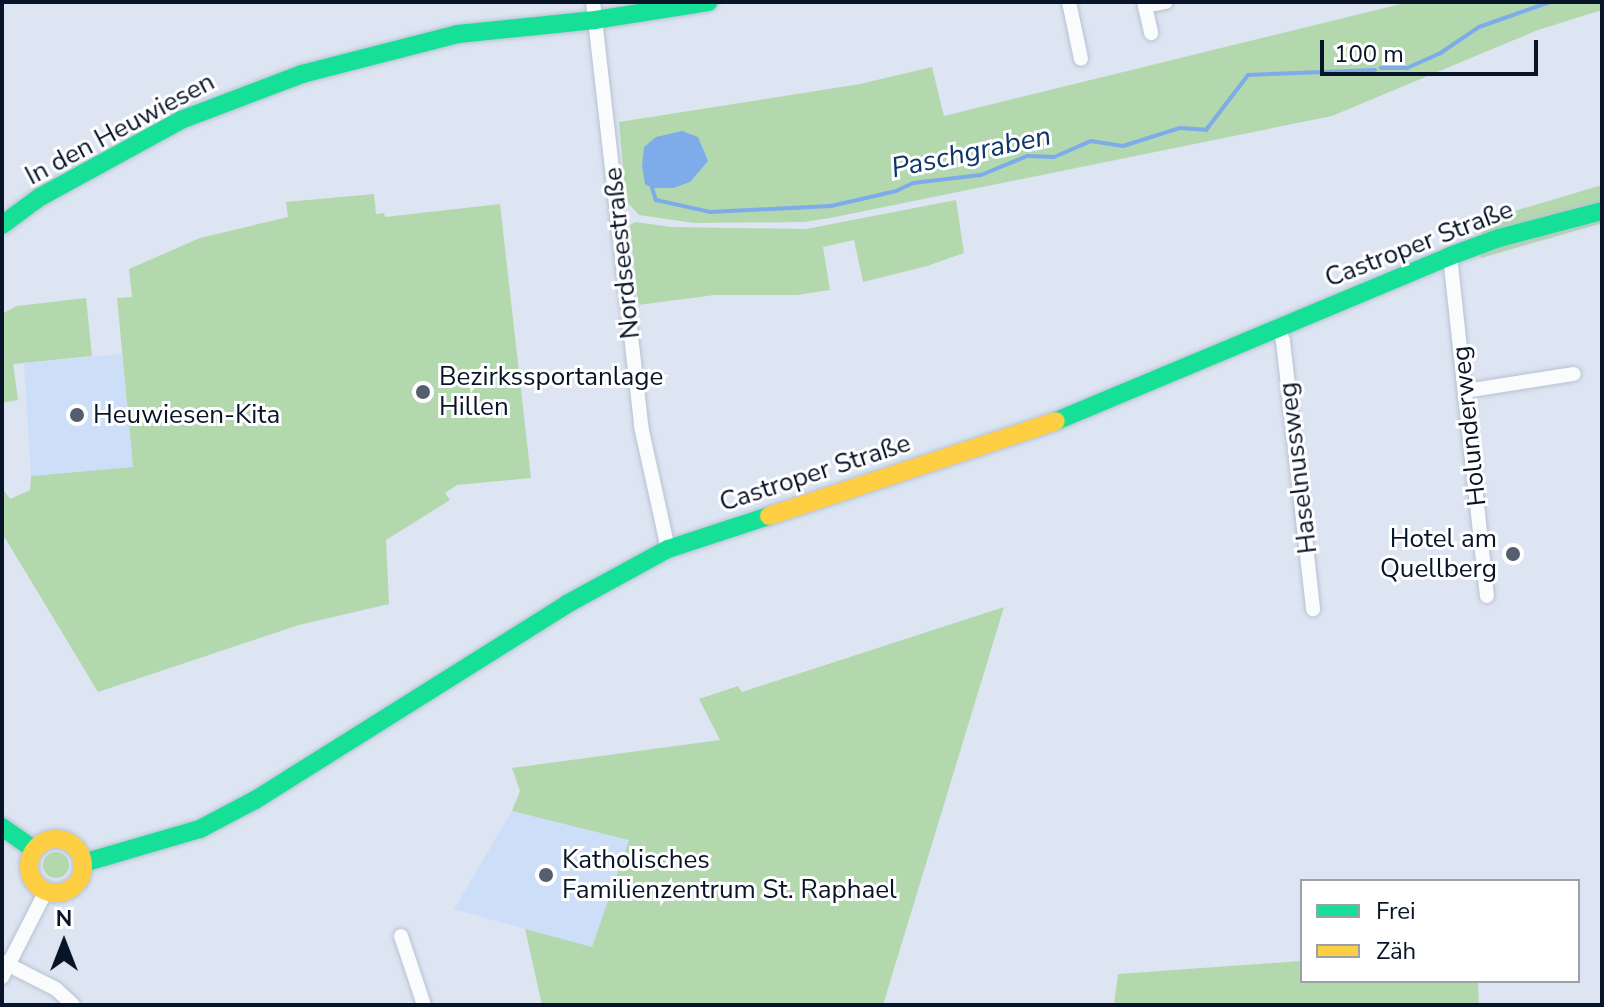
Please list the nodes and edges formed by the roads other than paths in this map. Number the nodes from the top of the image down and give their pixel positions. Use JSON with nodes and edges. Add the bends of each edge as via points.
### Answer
{"nodes":[{"id":1,"x":709,"y":2,"type":"edge"},
{"id":2,"x":1069,"y":2,"type":"edge"},
{"id":3,"x":1166,"y":2,"type":"edge"},
{"id":4,"x":1145,"y":4,"type":"edge"},
{"id":5,"x":594,"y":11,"type":"edge"},
{"id":6,"x":1151,"y":33,"type":"dead end"},
{"id":7,"x":1081,"y":59,"type":"dead end"},
{"id":8,"x":1602,"y":211,"type":"edge"},
{"id":9,"x":2,"y":225,"type":"edge"},
{"id":10,"x":1450,"y":256,"type":"junction"},
{"id":11,"x":1278,"y":327,"type":"junction"},
{"id":12,"x":1574,"y":374,"type":"dead end"},
{"id":13,"x":1465,"y":391,"type":"junction"},
{"id":14,"x":668,"y":549,"type":"junction"},
{"id":15,"x":1487,"y":596,"type":"dead end"},
{"id":16,"x":1313,"y":609,"type":"dead end"},
{"id":17,"x":2,"y":827,"type":"edge"},
{"id":18,"x":34,"y":849,"type":"junction"},
{"id":19,"x":83,"y":863,"type":"junction"},
{"id":20,"x":46,"y":891,"type":"junction"},
{"id":21,"x":401,"y":936,"type":"dead end"},
{"id":22,"x":4,"y":967,"type":"edge"},
{"id":23,"x":73,"y":1005,"type":"edge"},
{"id":24,"x":424,"y":1005,"type":"edge"}],
"edges":[{"from":1,"to":5,"type":"main road","name":"In den Heuwiesen"},
{"from":2,"to":7,"type":"street"},
{"from":3,"to":4,"type":"street"},
{"from":4,"to":6,"type":"street"},
{"from":5,"to":9,"type":"main road","name":"In den Heuwiesen","via":[[458,34],[278,82],[181,120],[40,197]]},
{"from":5,"to":14,"type":"street","name":"Nordseestraße","via":[[641,426]]},
{"from":8,"to":10,"type":"main road","name":"Castroper Straße"},
{"from":10,"to":11,"type":"main road","name":"Castroper Straße"},
{"from":10,"to":13,"type":"street","name":"Holunderweg"},
{"from":11,"to":14,"type":"main road","name":"Castroper Straße","via":[[1073,416]]},
{"from":11,"to":16,"type":"street","name":"Haselnussweg"},
{"from":12,"to":13,"type":"street"},
{"from":13,"to":15,"type":"street","name":"Holunderweg"},
{"from":14,"to":19,"type":"main road","name":"Castroper Straße","via":[[567,604],[255,800],[200,829]]},
{"from":17,"to":18,"type":"main road"},
{"from":18,"to":19,"type":"main road","via":[[47,840],[63,839],[77,848]]},
{"from":18,"to":20,"type":"main road","via":[[30,873]]},
{"from":19,"to":20,"type":"main road","via":[[76,885],[62,892]]},
{"from":20,"to":22,"type":"street"},
{"from":21,"to":24,"type":"street"},
{"from":22,"to":23,"type":"street","via":[[56,989]]}]}
